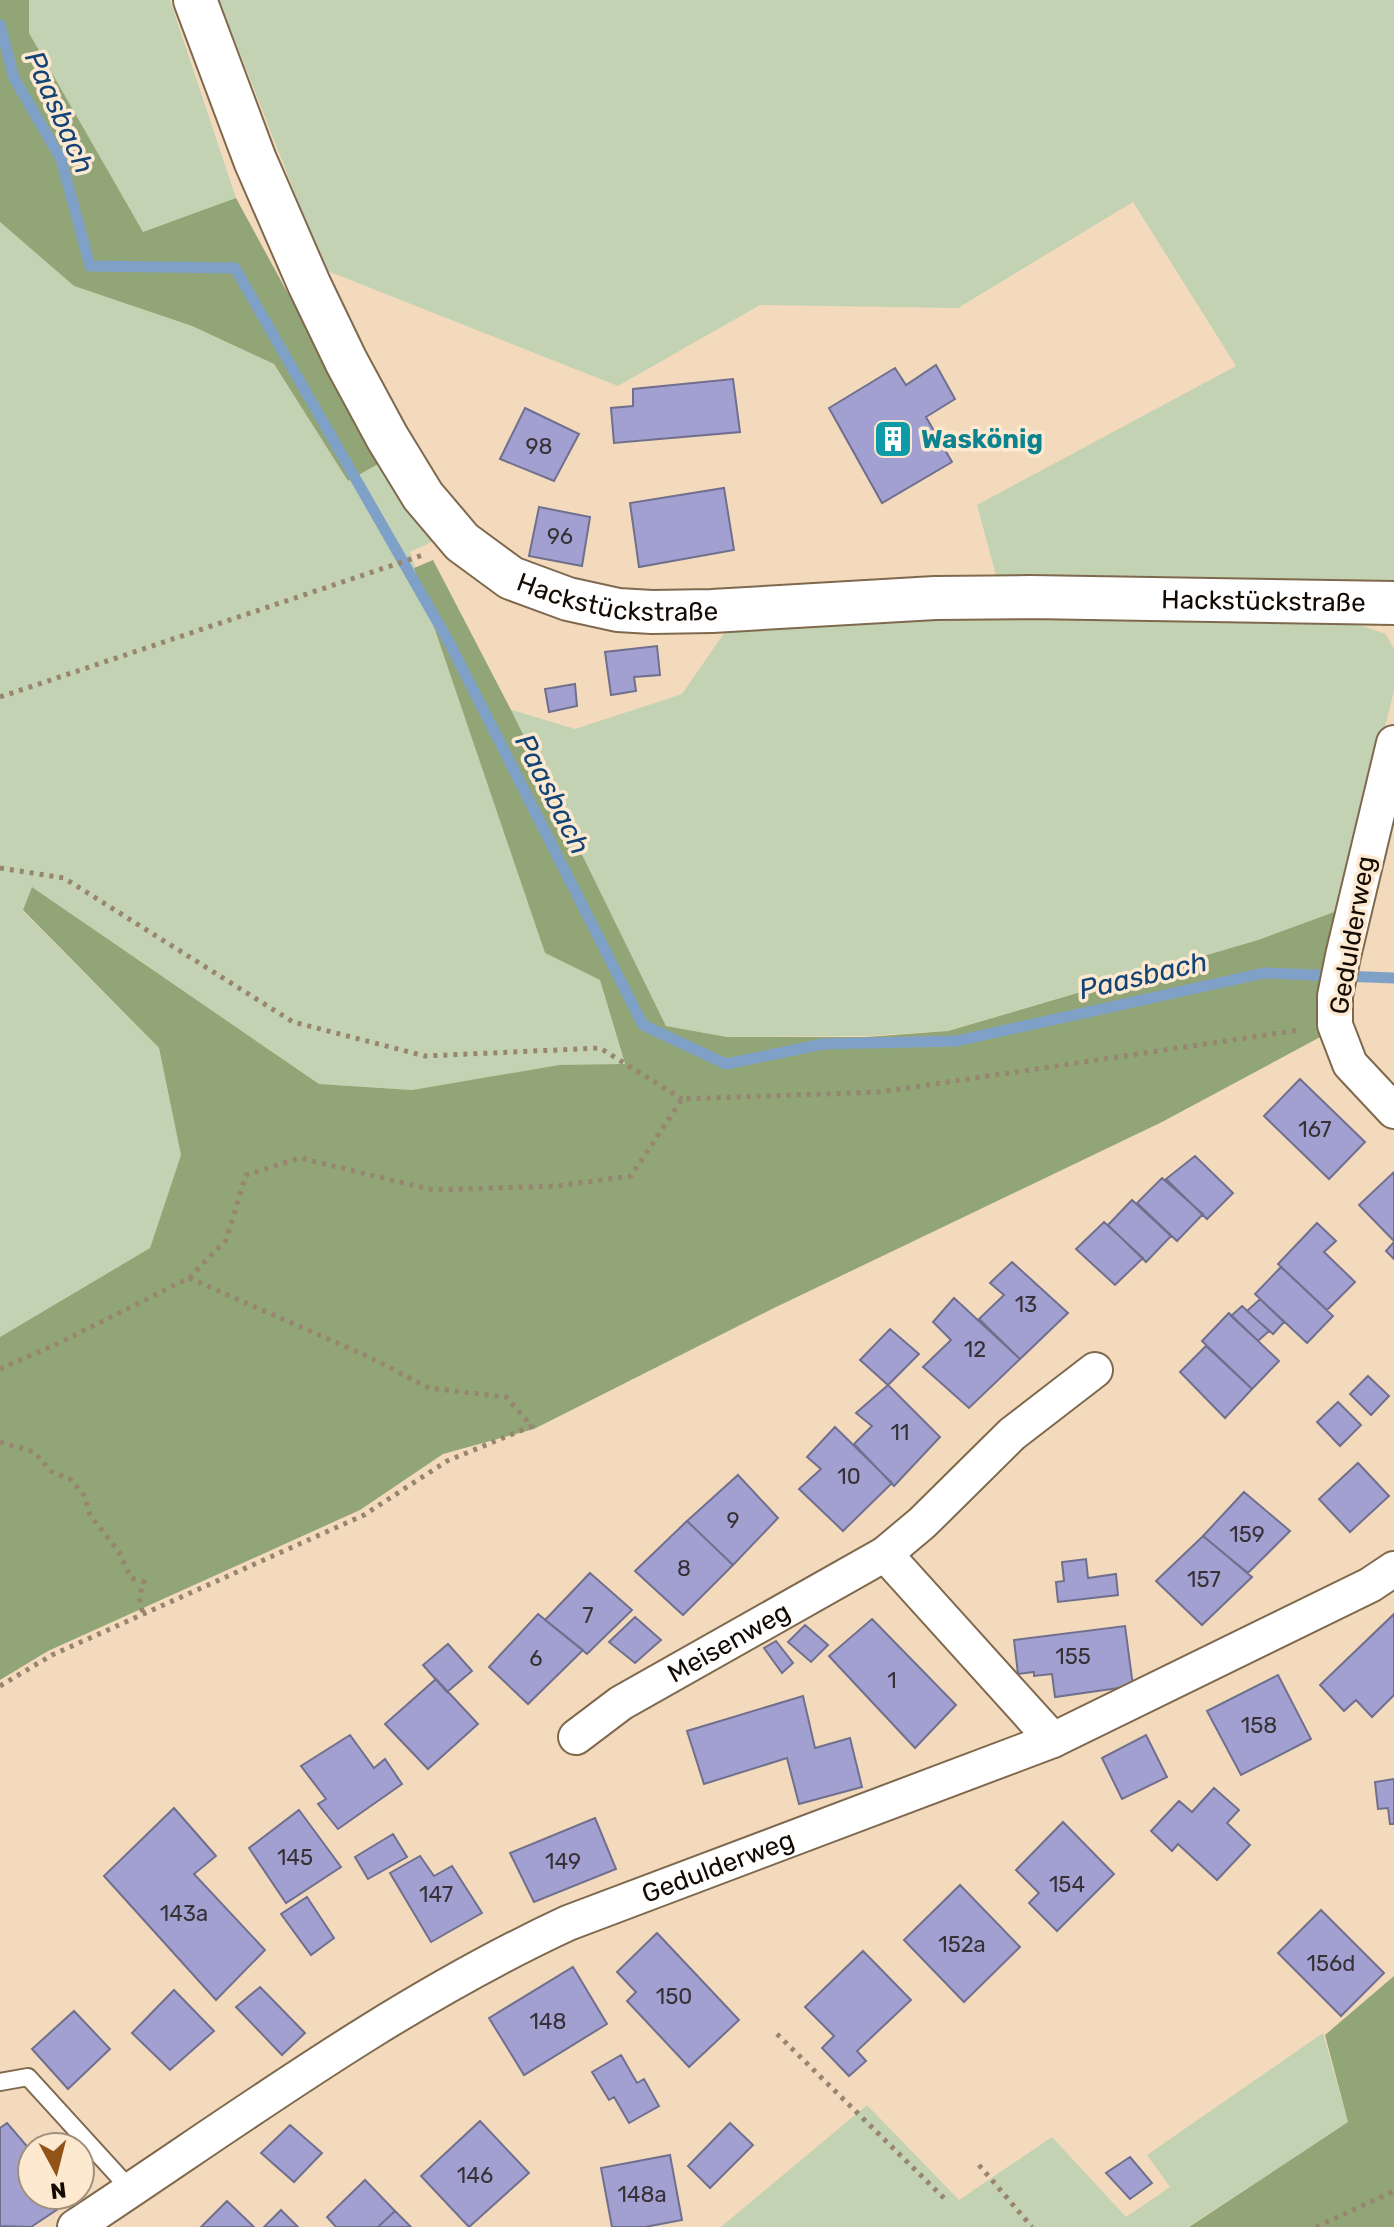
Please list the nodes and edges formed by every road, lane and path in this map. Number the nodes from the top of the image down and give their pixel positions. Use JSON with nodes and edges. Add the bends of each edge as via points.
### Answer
{"nodes":[{"id":1,"x":195,"y":0,"type":"edge"},
{"id":2,"x":433,"y":551,"type":"dead end"},
{"id":3,"x":1394,"y":603,"type":"edge"},
{"id":4,"x":0,"y":697,"type":"edge"},
{"id":5,"x":1394,"y":743,"type":"edge"},
{"id":6,"x":0,"y":868,"type":"edge"},
{"id":7,"x":1335,"y":1011,"type":"junction"},
{"id":8,"x":682,"y":1099,"type":"junction"},
{"id":9,"x":1394,"y":1111,"type":"edge"},
{"id":10,"x":189,"y":1278,"type":"junction"},
{"id":11,"x":0,"y":1369,"type":"edge"},
{"id":12,"x":1095,"y":1370,"type":"dead end"},
{"id":13,"x":0,"y":1442,"type":"edge"},
{"id":14,"x":885,"y":1554,"type":"junction"},
{"id":15,"x":1394,"y":1569,"type":"edge"},
{"id":16,"x":143,"y":1614,"type":"junction"},
{"id":17,"x":0,"y":1686,"type":"edge"},
{"id":18,"x":576,"y":1737,"type":"dead end"},
{"id":19,"x":1053,"y":1740,"type":"junction"},
{"id":20,"x":777,"y":2034,"type":"dead end"},
{"id":21,"x":0,"y":2082,"type":"edge"},
{"id":22,"x":979,"y":2165,"type":"dead end"},
{"id":23,"x":131,"y":2190,"type":"junction"},
{"id":24,"x":1394,"y":2191,"type":"edge"},
{"id":25,"x":946,"y":2200,"type":"dead end"},
{"id":26,"x":75,"y":2227,"type":"edge"},
{"id":27,"x":1032,"y":2227,"type":"edge"},
{"id":28,"x":1316,"y":2227,"type":"edge"}],
"edges":[{"from":1,"to":3,"type":"street","name":"Hackstückstraße","via":[[309,284],[380,424],[423,496],[462,542],[511,578],[568,599],[652,612],[1030,597]]},
{"from":2,"to":4,"type":"path"},
{"from":5,"to":7,"type":"street","name":"Gedulderweg","via":[[1343,956]]},
{"from":6,"to":8,"type":"path","via":[[64,878],[293,1022],[425,1056],[600,1048]]},
{"from":7,"to":8,"type":"path","via":[[880,1092]]},
{"from":7,"to":9,"type":"street","name":"Gedulderweg","via":[[1350,1064]]},
{"from":8,"to":10,"type":"path","via":[[631,1176],[556,1186],[433,1190],[300,1158],[246,1175],[226,1240]]},
{"from":10,"to":11,"type":"path"},
{"from":10,"to":16,"type":"path","via":[[429,1388],[506,1397],[532,1426],[447,1461],[364,1515]]},
{"from":12,"to":14,"type":"street","name":"Meisenweg","via":[[1012,1434]]},
{"from":13,"to":16,"type":"path","via":[[34,1452],[84,1495],[90,1515],[119,1552],[131,1578],[144,1582],[139,1597]]},
{"from":14,"to":18,"type":"street","name":"Meisenweg","via":[[621,1703]]},
{"from":14,"to":19,"type":"street"},
{"from":15,"to":19,"type":"street","name":"Gedulderweg"},
{"from":16,"to":17,"type":"path","via":[[52,1655]]},
{"from":19,"to":23,"type":"street","name":"Gedulderweg","via":[[568,1923],[520,1946],[362,2038]]},
{"from":20,"to":25,"type":"path"},
{"from":21,"to":23,"type":"lane","via":[[28,2077]]},
{"from":22,"to":27,"type":"path"},
{"from":23,"to":26,"type":"street","name":"Gedulderweg"},
{"from":24,"to":28,"type":"path"}]}
